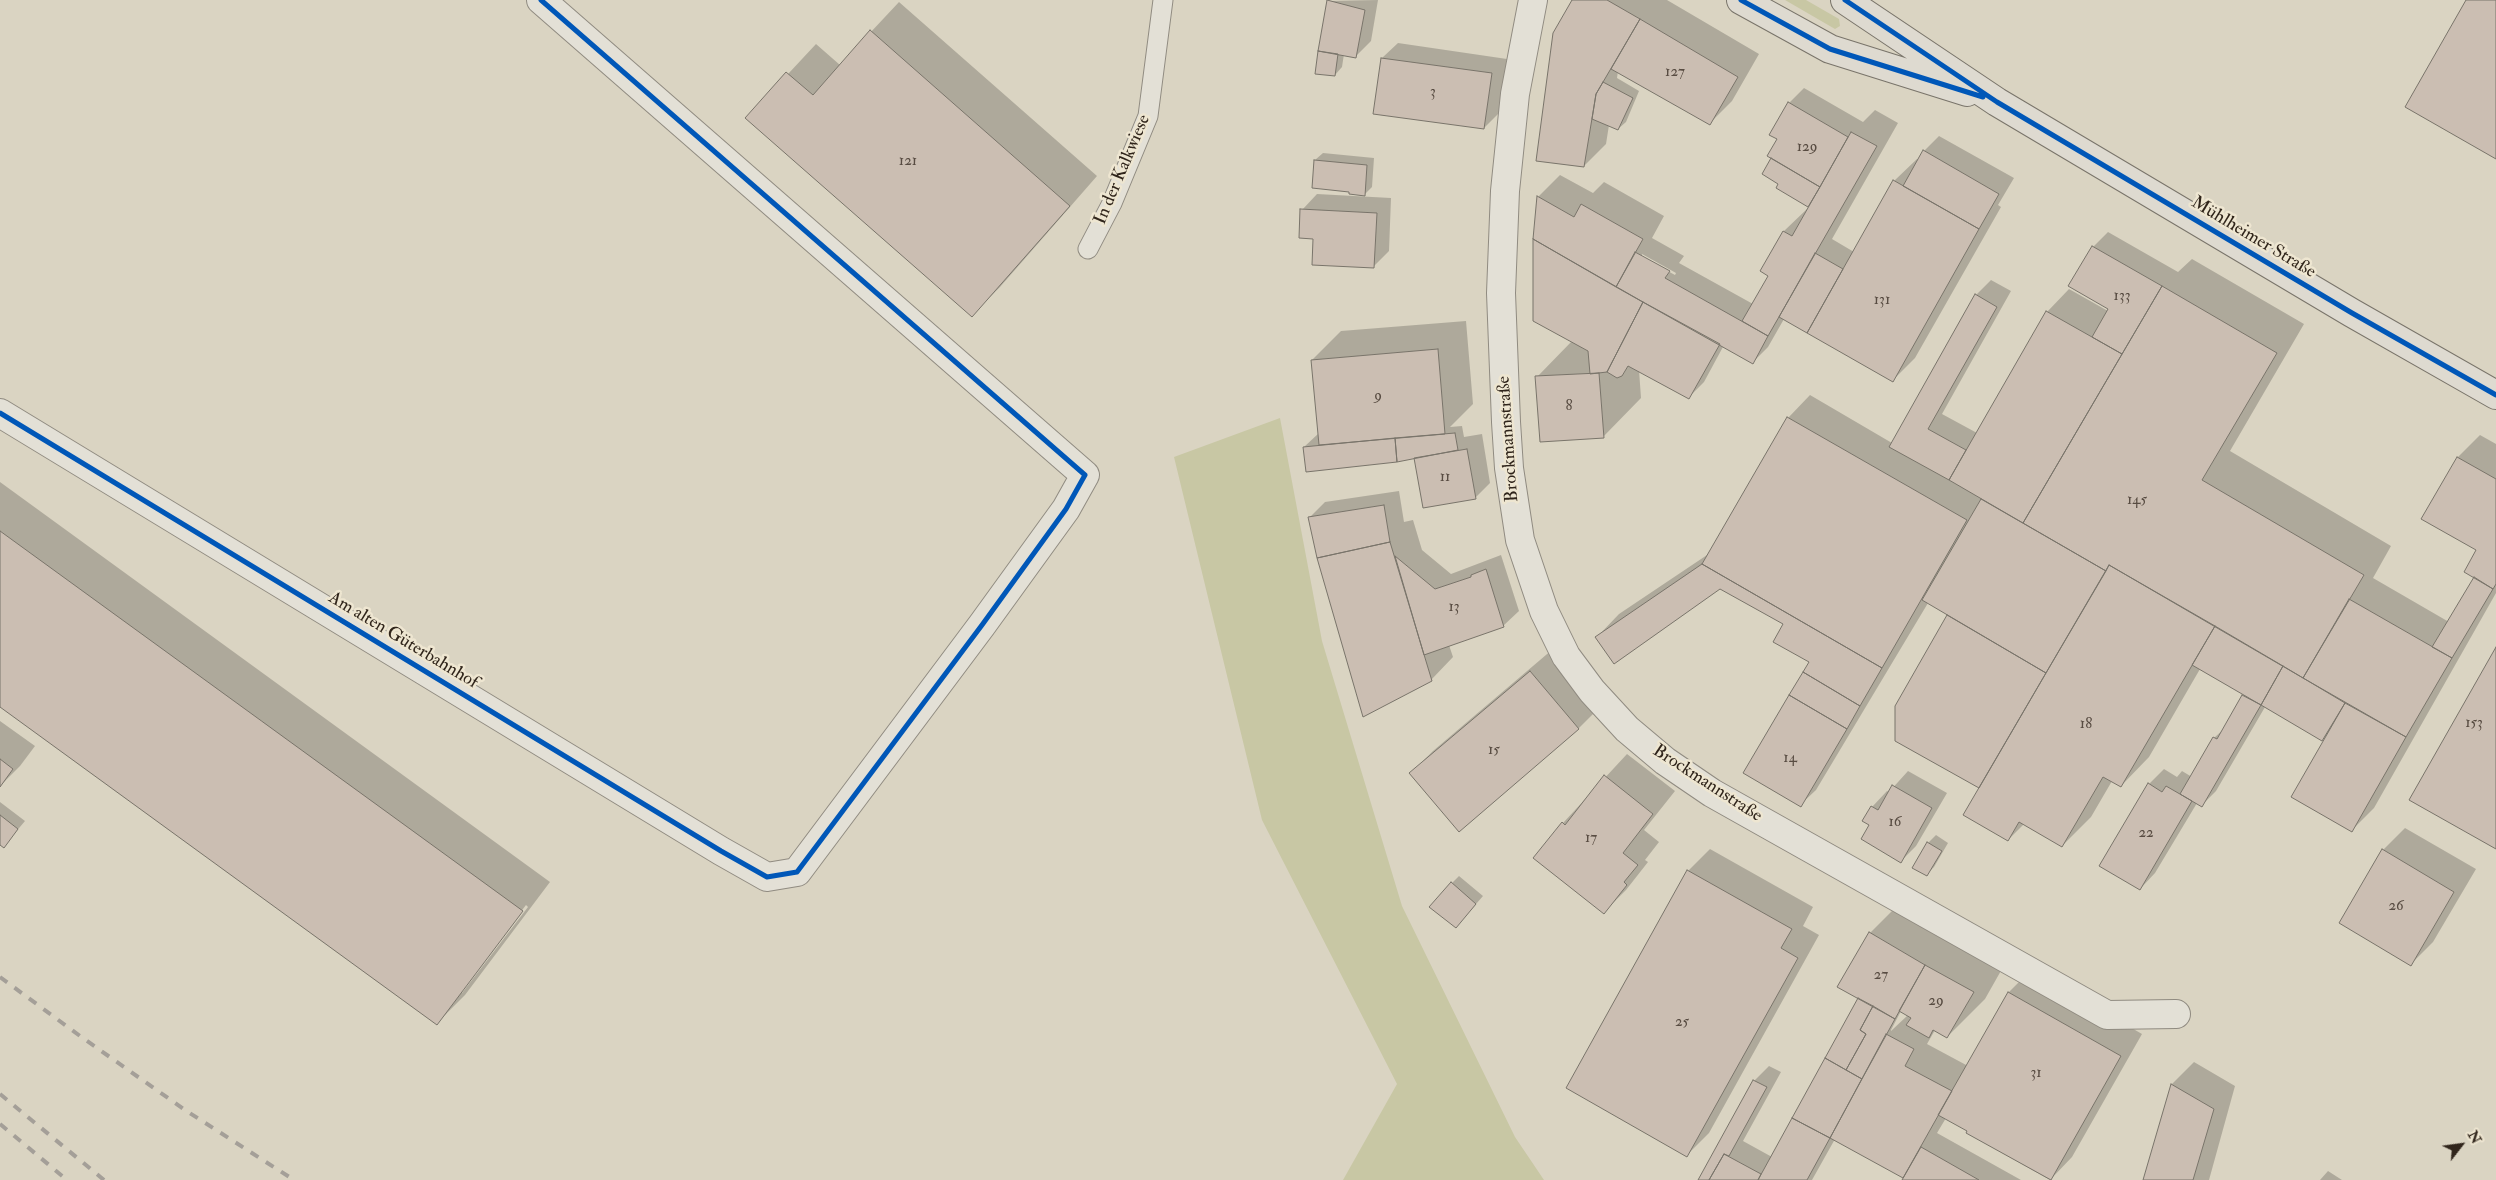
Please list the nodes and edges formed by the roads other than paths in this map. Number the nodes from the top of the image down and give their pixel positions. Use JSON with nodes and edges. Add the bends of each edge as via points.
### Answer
{"nodes":[{"id":1,"x":541,"y":0,"type":"edge"},
{"id":2,"x":1163,"y":0,"type":"edge"},
{"id":3,"x":1532,"y":0,"type":"edge"},
{"id":4,"x":1741,"y":0,"type":"edge"},
{"id":5,"x":1845,"y":0,"type":"edge"},
{"id":6,"x":1997,"y":102,"type":"junction"},
{"id":7,"x":1088,"y":249,"type":"dead end"},
{"id":8,"x":2496,"y":395,"type":"edge"},
{"id":9,"x":0,"y":413,"type":"edge"},
{"id":10,"x":2176,"y":1014,"type":"dead end"}],
"edges":[{"from":1,"to":9,"type":"street","name":"Am alten Güterbahnhof","via":[[1086,475],[1066,509],[982,625],[797,872],[767,877],[721,851]]},
{"from":2,"to":7,"type":"lane","name":"In der Kalkwiese","via":[[1148,116],[1112,203]]},
{"from":3,"to":10,"type":"street","name":"Brockmannstraße","via":[[1514,94],[1505,191],[1501,293],[1506,422],[1520,540],[1544,612],[1566,656],[1626,728],[1665,761],[1712,793],[2108,1015]]},
{"from":4,"to":6,"type":"main road","name":"Mühlheimer Straße","via":[[1830,49]]},
{"from":5,"to":6,"type":"main road","name":"Mühlheimer Straße"},
{"from":6,"to":8,"type":"main road","name":"Mühlheimer Straße"}]}
